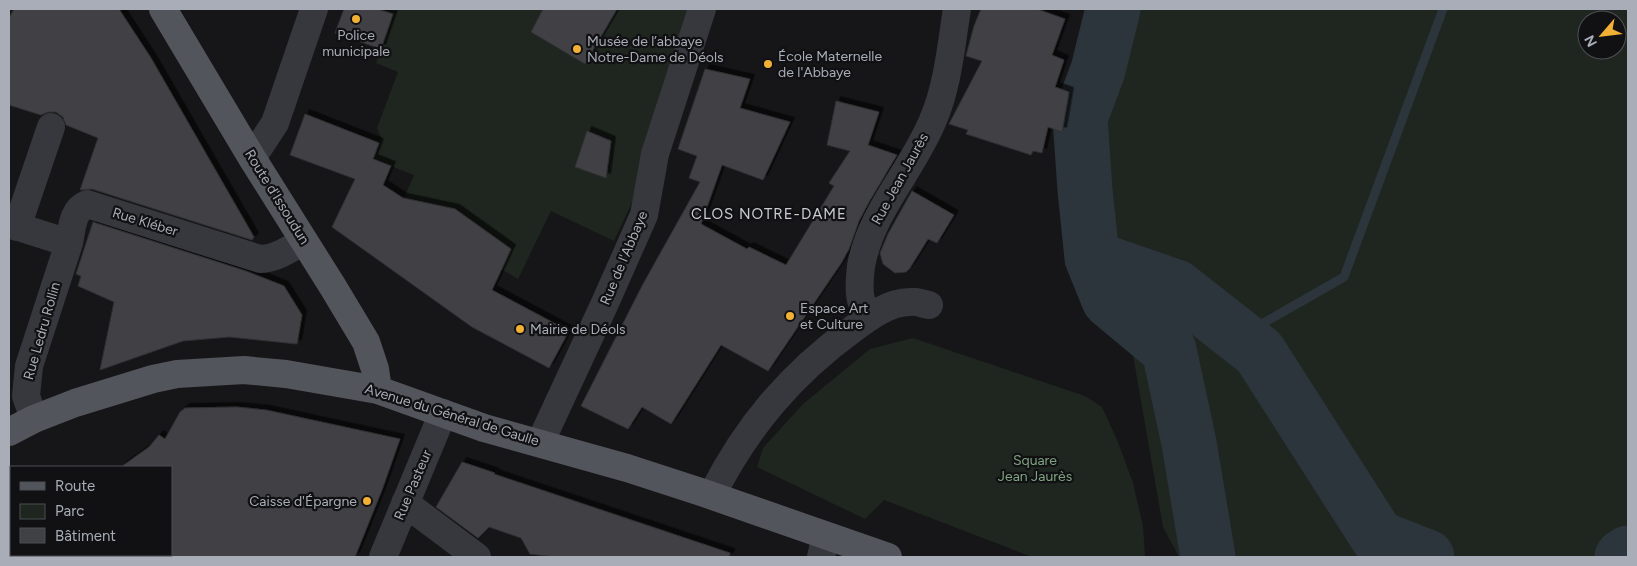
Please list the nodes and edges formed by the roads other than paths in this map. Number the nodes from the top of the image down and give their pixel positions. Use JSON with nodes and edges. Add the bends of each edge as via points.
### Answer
{"nodes":[{"id":1,"x":164,"y":9,"type":"edge"},
{"id":2,"x":314,"y":9,"type":"edge"},
{"id":3,"x":702,"y":9,"type":"edge"},
{"id":4,"x":957,"y":9,"type":"edge"},
{"id":5,"x":51,"y":127,"type":"dead end"},
{"id":6,"x":252,"y":158,"type":"junction"},
{"id":7,"x":13,"y":226,"type":"edge"},
{"id":8,"x":304,"y":241,"type":"junction"},
{"id":9,"x":69,"y":243,"type":"junction"},
{"id":10,"x":929,"y":305,"type":"dead end"},
{"id":11,"x":870,"y":317,"type":"junction"},
{"id":12,"x":378,"y":390,"type":"junction"},
{"id":13,"x":443,"y":413,"type":"junction"},
{"id":14,"x":34,"y":418,"type":"junction"},
{"id":15,"x":9,"y":432,"type":"edge"},
{"id":16,"x":540,"y":443,"type":"junction"},
{"id":17,"x":712,"y":495,"type":"junction"},
{"id":18,"x":405,"y":503,"type":"junction"},
{"id":19,"x":824,"y":546,"type":"edge"},
{"id":20,"x":383,"y":557,"type":"edge"},
{"id":21,"x":477,"y":557,"type":"edge"},
{"id":22,"x":888,"y":557,"type":"edge"}],
"edges":[{"from":1,"to":6,"type":"main road","name":"Route d'Issoudun"},
{"from":2,"to":6,"type":"street","via":[[275,123]]},
{"from":3,"to":16,"type":"street","name":"Rue de l'Abbaye","via":[[655,154],[644,215]]},
{"from":4,"to":11,"type":"street","name":"Rue Jean Jaurès","via":[[944,88],[932,121],[875,221],[864,250],[859,279],[861,300]]},
{"from":5,"to":7,"type":"street"},
{"from":6,"to":8,"type":"main road","name":"Route d'Issoudun"},
{"from":7,"to":9,"type":"street"},
{"from":8,"to":9,"type":"street","name":"Rue Kléber","via":[[276,256],[260,259],[87,204],[76,213]]},
{"from":8,"to":12,"type":"main road","name":"Route d'Issoudun","via":[[366,342]]},
{"from":9,"to":14,"type":"street","name":"Rue Ledru Rollin","via":[[28,366],[26,396]]},
{"from":10,"to":11,"type":"street","via":[[911,302]]},
{"from":11,"to":17,"type":"street","via":[[803,369],[772,401],[745,436]]},
{"from":12,"to":13,"type":"main road","name":"Avenue du Général de Gaulle"},
{"from":12,"to":14,"type":"main road","name":"Avenue du Général de Gaulle","via":[[286,374],[212,371],[153,379]]},
{"from":13,"to":16,"type":"main road","name":"Avenue du Général de Gaulle"},
{"from":13,"to":18,"type":"street","name":"Rue Pasteur"},
{"from":14,"to":15,"type":"main road","name":"Avenue du Général de Gaulle"},
{"from":16,"to":17,"type":"main road","name":"Avenue du Général de Gaulle"},
{"from":17,"to":19,"type":"main road","name":"Avenue du Général de Gaulle"},
{"from":18,"to":20,"type":"street","name":"Rue Pasteur"},
{"from":18,"to":21,"type":"street"},
{"from":19,"to":22,"type":"main road","name":"Avenue du Général de Gaulle"}]}
